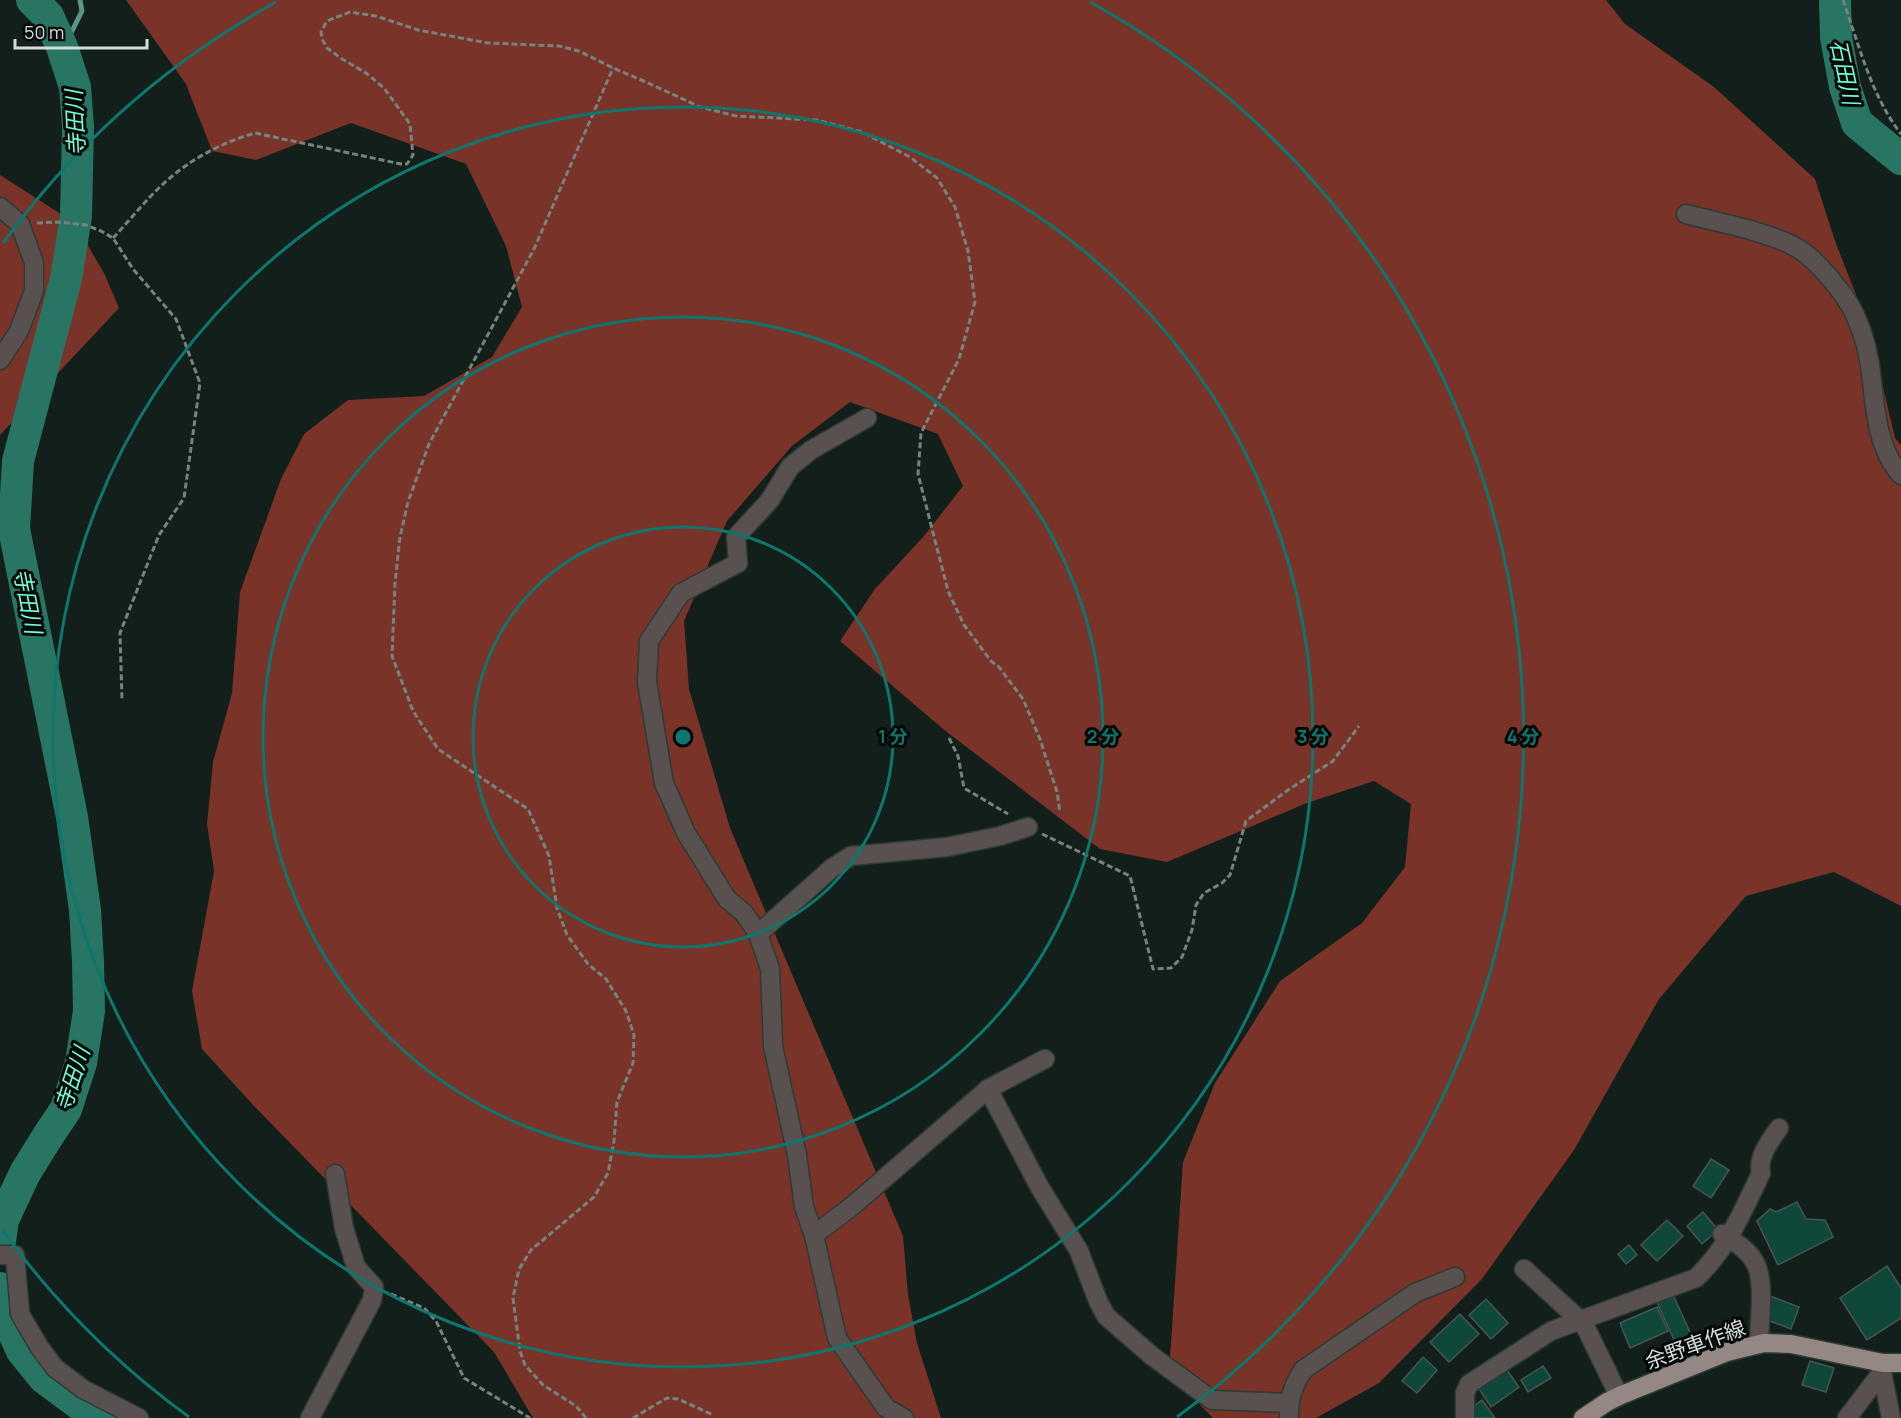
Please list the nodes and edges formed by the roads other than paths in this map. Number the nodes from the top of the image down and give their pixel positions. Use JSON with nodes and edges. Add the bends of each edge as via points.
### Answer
{"nodes":[{"id":1,"x":0,"y":207,"type":"edge"},
{"id":2,"x":1686,"y":214,"type":"dead end"},
{"id":3,"x":0,"y":360,"type":"edge"},
{"id":4,"x":867,"y":418,"type":"dead end"},
{"id":5,"x":1901,"y":476,"type":"edge"},
{"id":6,"x":1029,"y":827,"type":"road end"},
{"id":7,"x":758,"y":934,"type":"junction"},
{"id":8,"x":1045,"y":1059,"type":"dead end"},
{"id":9,"x":988,"y":1089,"type":"junction"},
{"id":10,"x":1779,"y":1128,"type":"dead end"},
{"id":11,"x":335,"y":1174,"type":"dead end"},
{"id":12,"x":814,"y":1235,"type":"junction"},
{"id":13,"x":1726,"y":1236,"type":"junction"},
{"id":14,"x":0,"y":1255,"type":"edge"},
{"id":15,"x":1524,"y":1269,"type":"dead end"},
{"id":16,"x":1455,"y":1277,"type":"dead end"},
{"id":17,"x":1580,"y":1320,"type":"junction"},
{"id":18,"x":1759,"y":1344,"type":"junction"},
{"id":19,"x":1889,"y":1366,"type":"edge"},
{"id":20,"x":1619,"y":1396,"type":"junction"},
{"id":21,"x":1289,"y":1410,"type":"edge"},
{"id":22,"x":139,"y":1418,"type":"edge"},
{"id":23,"x":310,"y":1418,"type":"edge"},
{"id":24,"x":904,"y":1418,"type":"edge"},
{"id":25,"x":1465,"y":1418,"type":"edge"},
{"id":26,"x":1583,"y":1418,"type":"edge"},
{"id":27,"x":1847,"y":1418,"type":"edge"},
{"id":28,"x":1891,"y":1418,"type":"edge"}],
"edges":[{"from":1,"to":3,"type":"street","via":[[20,224],[34,263],[34,291],[19,331]]},
{"from":2,"to":5,"type":"street","via":[[1771,237],[1799,249],[1826,274],[1855,314],[1872,372],[1876,416],[1886,450]]},
{"from":4,"to":7,"type":"street","via":[[811,450],[790,467],[770,500],[735,537],[738,563],[681,593],[649,641],[647,682],[664,783],[686,833],[727,899],[744,913]]},
{"from":6,"to":7,"type":"street","via":[[947,847],[851,856],[832,868]]},
{"from":7,"to":12,"type":"street","via":[[770,969],[773,1046],[804,1207]]},
{"from":8,"to":9,"type":"street"},
{"from":9,"to":12,"type":"street"},
{"from":9,"to":21,"type":"street","via":[[1039,1186],[1079,1251],[1106,1316],[1212,1400]]},
{"from":10,"to":13,"type":"street","via":[[1766,1147],[1761,1173]]},
{"from":11,"to":23,"type":"street","via":[[344,1228],[356,1267],[374,1287],[372,1300]]},
{"from":12,"to":24,"type":"street","via":[[837,1338],[886,1408]]},
{"from":13,"to":17,"type":"street","via":[[1709,1266],[1696,1278]]},
{"from":13,"to":18,"type":"street","via":[[1746,1250],[1760,1273]]},
{"from":14,"to":22,"type":"street","via":[[15,1255],[21,1314],[55,1368],[83,1389]]},
{"from":15,"to":17,"type":"street"},
{"from":16,"to":21,"type":"street","via":[[1415,1293],[1303,1370],[1293,1385]]},
{"from":17,"to":20,"type":"street"},
{"from":17,"to":25,"type":"street","via":[[1551,1331],[1469,1384]]},
{"from":18,"to":19,"type":"main road","name":"余野車作線","via":[[1791,1344]]},
{"from":18,"to":20,"type":"main road","name":"余野車作線","via":[[1727,1352]]},
{"from":19,"to":27,"type":"street"},
{"from":19,"to":28,"type":"street"},
{"from":20,"to":26,"type":"main road","name":"余野車作線"}]}
